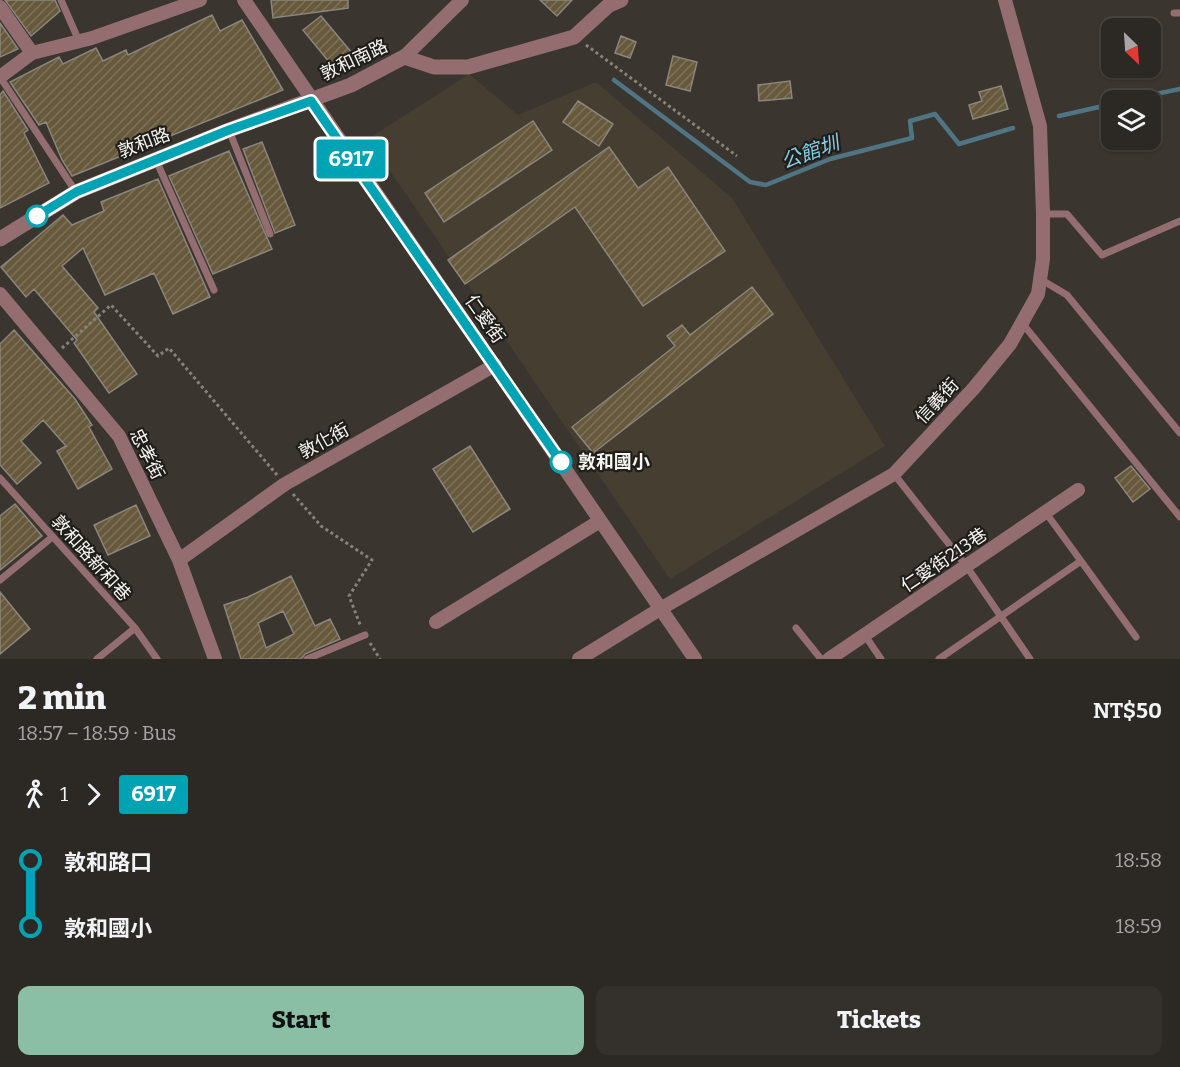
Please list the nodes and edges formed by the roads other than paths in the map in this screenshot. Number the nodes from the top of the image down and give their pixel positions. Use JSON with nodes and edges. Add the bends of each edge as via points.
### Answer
{"nodes":[{"id":1,"x":61,"y":0,"type":"edge"},
{"id":2,"x":200,"y":0,"type":"edge"},
{"id":3,"x":244,"y":0,"type":"edge"},
{"id":4,"x":462,"y":0,"type":"edge"},
{"id":5,"x":621,"y":0,"type":"edge"},
{"id":6,"x":1005,"y":0,"type":"edge"},
{"id":7,"x":0,"y":7,"type":"edge"},
{"id":8,"x":79,"y":41,"type":"junction"},
{"id":9,"x":32,"y":52,"type":"junction"},
{"id":10,"x":404,"y":57,"type":"junction"},
{"id":11,"x":0,"y":77,"type":"edge"},
{"id":12,"x":311,"y":101,"type":"junction"},
{"id":13,"x":229,"y":130,"type":"junction"},
{"id":14,"x":156,"y":159,"type":"junction"},
{"id":15,"x":76,"y":192,"type":"junction"},
{"id":16,"x":1043,"y":214,"type":"junction"},
{"id":17,"x":1180,"y":221,"type":"edge"},
{"id":18,"x":270,"y":234,"type":"dead end"},
{"id":19,"x":0,"y":239,"type":"edge"},
{"id":20,"x":1040,"y":279,"type":"junction"},
{"id":21,"x":214,"y":290,"type":"dead end"},
{"id":22,"x":0,"y":294,"type":"edge"},
{"id":23,"x":1022,"y":323,"type":"junction"},
{"id":24,"x":495,"y":365,"type":"junction"},
{"id":25,"x":1180,"y":433,"type":"edge"},
{"id":26,"x":894,"y":474,"type":"junction"},
{"id":27,"x":0,"y":478,"type":"edge"},
{"id":28,"x":1078,"y":490,"type":"dead end"},
{"id":29,"x":1046,"y":513,"type":"junction"},
{"id":30,"x":1180,"y":517,"type":"edge"},
{"id":31,"x":600,"y":521,"type":"junction"},
{"id":32,"x":51,"y":538,"type":"junction"},
{"id":33,"x":179,"y":560,"type":"junction"},
{"id":34,"x":1081,"y":561,"type":"junction"},
{"id":35,"x":967,"y":567,"type":"junction"},
{"id":36,"x":0,"y":580,"type":"edge"},
{"id":37,"x":660,"y":609,"type":"junction"},
{"id":38,"x":1001,"y":616,"type":"junction"},
{"id":39,"x":436,"y":622,"type":"dead end"},
{"id":40,"x":135,"y":628,"type":"junction"},
{"id":41,"x":796,"y":628,"type":"dead end"},
{"id":42,"x":864,"y":634,"type":"junction"},
{"id":43,"x":365,"y":635,"type":"road end"},
{"id":44,"x":1136,"y":637,"type":"dead end"},
{"id":45,"x":97,"y":659,"type":"edge"},
{"id":46,"x":157,"y":659,"type":"edge"},
{"id":47,"x":215,"y":659,"type":"edge"},
{"id":48,"x":307,"y":659,"type":"edge"},
{"id":49,"x":579,"y":659,"type":"edge"},
{"id":50,"x":695,"y":659,"type":"edge"},
{"id":51,"x":821,"y":659,"type":"edge"},
{"id":52,"x":829,"y":659,"type":"edge"},
{"id":53,"x":881,"y":659,"type":"edge"},
{"id":54,"x":939,"y":659,"type":"edge"},
{"id":55,"x":1030,"y":659,"type":"edge"}],
"edges":[{"from":1,"to":8,"type":"lane"},
{"from":2,"to":8,"type":"street"},
{"from":3,"to":12,"type":"street","name":"仁愛街"},
{"from":4,"to":10,"type":"street","name":"敦和南路"},
{"from":5,"to":10,"type":"street","via":[[609,5],[574,37],[468,67],[434,68]]},
{"from":6,"to":16,"type":"street","name":"信義街","via":[[1040,126]]},
{"from":7,"to":9,"type":"street"},
{"from":8,"to":9,"type":"street"},
{"from":9,"to":11,"type":"street"},
{"from":10,"to":12,"type":"street","name":"敦和南路"},
{"from":11,"to":15,"type":"lane"},
{"from":12,"to":13,"type":"street","name":"敦和路"},
{"from":12,"to":24,"type":"street","name":"仁愛街"},
{"from":13,"to":14,"type":"street","name":"敦和路"},
{"from":13,"to":18,"type":"lane"},
{"from":14,"to":15,"type":"street","name":"敦和路"},
{"from":14,"to":21,"type":"lane"},
{"from":15,"to":19,"type":"street","name":"敦和路"},
{"from":16,"to":17,"type":"lane","via":[[1068,214],[1102,255]]},
{"from":16,"to":20,"type":"street","name":"信義街"},
{"from":20,"to":23,"type":"street","name":"信義街","via":[[1038,294]]},
{"from":20,"to":25,"type":"lane","via":[[1067,295]]},
{"from":22,"to":33,"type":"street","name":"忠孝街","via":[[119,436]]},
{"from":23,"to":26,"type":"street","name":"信義街","via":[[974,388]]},
{"from":23,"to":30,"type":"lane"},
{"from":24,"to":31,"type":"street","name":"仁愛街"},
{"from":24,"to":33,"type":"street","name":"敦化街","via":[[285,483]]},
{"from":26,"to":35,"type":"lane"},
{"from":26,"to":37,"type":"street","name":"信義街"},
{"from":27,"to":32,"type":"lane","name":"敦和路新和巷"},
{"from":28,"to":29,"type":"street","name":"仁愛街213巷"},
{"from":29,"to":34,"type":"lane"},
{"from":29,"to":35,"type":"street","name":"仁愛街213巷"},
{"from":31,"to":37,"type":"street","name":"仁愛街"},
{"from":31,"to":39,"type":"street"},
{"from":32,"to":36,"type":"lane"},
{"from":32,"to":40,"type":"lane","name":"敦和路新和巷"},
{"from":33,"to":47,"type":"street","name":"忠孝街"},
{"from":34,"to":38,"type":"lane"},
{"from":34,"to":44,"type":"lane"},
{"from":35,"to":38,"type":"lane"},
{"from":35,"to":42,"type":"street","name":"仁愛街213巷"},
{"from":37,"to":49,"type":"street","name":"信義街"},
{"from":37,"to":50,"type":"street","name":"仁愛街"},
{"from":38,"to":54,"type":"lane"},
{"from":38,"to":55,"type":"lane"},
{"from":40,"to":45,"type":"lane"},
{"from":40,"to":46,"type":"lane","name":"敦和路新和巷"},
{"from":41,"to":51,"type":"lane"},
{"from":42,"to":52,"type":"street","name":"仁愛街213巷"},
{"from":42,"to":53,"type":"lane"},
{"from":43,"to":48,"type":"lane"}]}
